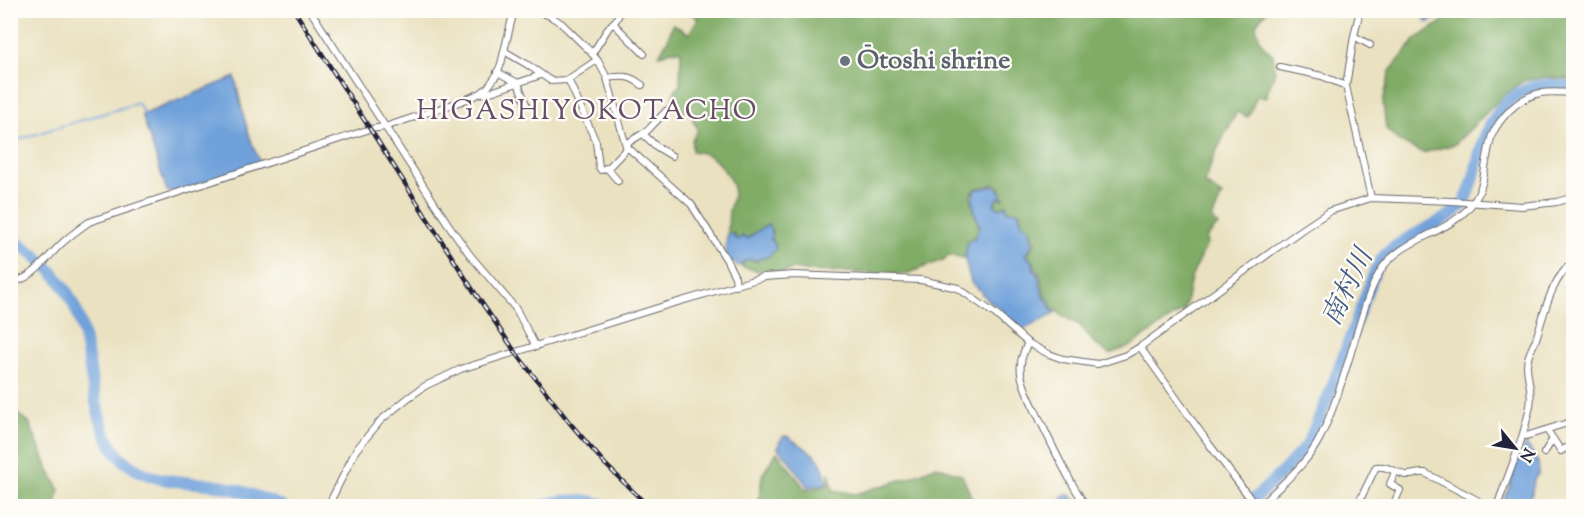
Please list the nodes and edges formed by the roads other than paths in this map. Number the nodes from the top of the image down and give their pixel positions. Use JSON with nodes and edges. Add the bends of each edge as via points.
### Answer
{"nodes":[{"id":1,"x":310,"y":10,"type":"edge"},
{"id":2,"x":514,"y":10,"type":"edge"},
{"id":3,"x":535,"y":10,"type":"edge"},
{"id":4,"x":621,"y":10,"type":"edge"},
{"id":5,"x":1360,"y":10,"type":"edge"},
{"id":6,"x":613,"y":23,"type":"junction"},
{"id":7,"x":1354,"y":36,"type":"junction"},
{"id":8,"x":1370,"y":45,"type":"dead end"},
{"id":9,"x":504,"y":51,"type":"junction"},
{"id":10,"x":592,"y":54,"type":"junction"},
{"id":11,"x":644,"y":54,"type":"dead end"},
{"id":12,"x":597,"y":60,"type":"junction"},
{"id":13,"x":1280,"y":67,"type":"dead end"},
{"id":14,"x":497,"y":72,"type":"junction"},
{"id":15,"x":542,"y":75,"type":"junction"},
{"id":16,"x":607,"y":78,"type":"junction"},
{"id":17,"x":568,"y":79,"type":"junction"},
{"id":18,"x":518,"y":83,"type":"junction"},
{"id":19,"x":642,"y":85,"type":"dead end"},
{"id":20,"x":1346,"y":86,"type":"junction"},
{"id":21,"x":483,"y":92,"type":"junction"},
{"id":22,"x":1574,"y":93,"type":"edge"},
{"id":23,"x":526,"y":104,"type":"dead end"},
{"id":24,"x":666,"y":111,"type":"dead end"},
{"id":25,"x":385,"y":127,"type":"junction"},
{"id":26,"x":643,"y":134,"type":"junction"},
{"id":27,"x":627,"y":146,"type":"junction"},
{"id":28,"x":672,"y":156,"type":"dead end"},
{"id":29,"x":606,"y":168,"type":"junction"},
{"id":30,"x":618,"y":181,"type":"dead end"},
{"id":31,"x":1574,"y":197,"type":"edge"},
{"id":32,"x":1371,"y":198,"type":"junction"},
{"id":33,"x":1474,"y":202,"type":"junction"},
{"id":34,"x":1574,"y":261,"type":"edge"},
{"id":35,"x":10,"y":283,"type":"edge"},
{"id":36,"x":736,"y":286,"type":"junction"},
{"id":37,"x":1028,"y":343,"type":"junction"},
{"id":38,"x":536,"y":346,"type":"junction"},
{"id":39,"x":1140,"y":347,"type":"junction"},
{"id":40,"x":1574,"y":421,"type":"edge"},
{"id":41,"x":1547,"y":430,"type":"junction"},
{"id":42,"x":1523,"y":435,"type":"junction"},
{"id":43,"x":1553,"y":439,"type":"junction"},
{"id":44,"x":1574,"y":443,"type":"edge"},
{"id":45,"x":1544,"y":453,"type":"dead end"},
{"id":46,"x":1395,"y":472,"type":"junction"},
{"id":47,"x":330,"y":507,"type":"edge"},
{"id":48,"x":1086,"y":507,"type":"edge"},
{"id":49,"x":1258,"y":507,"type":"edge"},
{"id":50,"x":1357,"y":507,"type":"edge"},
{"id":51,"x":1393,"y":507,"type":"edge"},
{"id":52,"x":1482,"y":507,"type":"edge"},
{"id":53,"x":1497,"y":507,"type":"edge"}],
"edges":[{"from":1,"to":25,"type":"street"},
{"from":2,"to":9,"type":"street"},
{"from":3,"to":10,"type":"street","via":[[561,23]]},
{"from":4,"to":6,"type":"street"},
{"from":5,"to":7,"type":"street"},
{"from":6,"to":10,"type":"street"},
{"from":6,"to":11,"type":"street"},
{"from":7,"to":8,"type":"street"},
{"from":7,"to":20,"type":"street"},
{"from":9,"to":14,"type":"street"},
{"from":9,"to":15,"type":"street"},
{"from":10,"to":12,"type":"street"},
{"from":12,"to":16,"type":"street"},
{"from":12,"to":17,"type":"street"},
{"from":13,"to":20,"type":"street"},
{"from":14,"to":18,"type":"street"},
{"from":14,"to":21,"type":"street"},
{"from":15,"to":17,"type":"street","via":[[551,81]]},
{"from":15,"to":18,"type":"street"},
{"from":16,"to":19,"type":"street","via":[[626,76]]},
{"from":16,"to":27,"type":"street"},
{"from":17,"to":29,"type":"street","via":[[596,142],[599,167]]},
{"from":18,"to":21,"type":"street"},
{"from":18,"to":23,"type":"street"},
{"from":20,"to":32,"type":"street"},
{"from":21,"to":25,"type":"street"},
{"from":22,"to":33,"type":"street","via":[[1534,94],[1522,99],[1503,117],[1493,133]]},
{"from":24,"to":26,"type":"street"},
{"from":25,"to":35,"type":"street","via":[[89,222],[65,240],[39,268]]},
{"from":25,"to":38,"type":"street","via":[[470,255],[516,309]]},
{"from":26,"to":27,"type":"street"},
{"from":26,"to":28,"type":"street"},
{"from":27,"to":29,"type":"street"},
{"from":27,"to":36,"type":"street","via":[[691,204],[726,259]]},
{"from":29,"to":30,"type":"street"},
{"from":31,"to":33,"type":"street","via":[[1522,206]]},
{"from":32,"to":33,"type":"street"},
{"from":32,"to":39,"type":"street","via":[[1330,211]]},
{"from":33,"to":49,"type":"street","via":[[1461,216],[1406,247],[1383,268],[1318,441],[1279,489]]},
{"from":34,"to":42,"type":"street","via":[[1553,288],[1528,358],[1531,403]]},
{"from":36,"to":37,"type":"street","via":[[764,277],[794,275],[921,280],[958,288]]},
{"from":36,"to":38,"type":"street"},
{"from":37,"to":39,"type":"street","via":[[1064,359],[1098,364]]},
{"from":37,"to":48,"type":"street","via":[[1020,374],[1058,458]]},
{"from":38,"to":47,"type":"street","via":[[461,369],[408,398],[381,420],[356,450]]},
{"from":39,"to":49,"type":"street"},
{"from":40,"to":41,"type":"street"},
{"from":41,"to":42,"type":"street"},
{"from":41,"to":43,"type":"street"},
{"from":42,"to":53,"type":"street"},
{"from":43,"to":44,"type":"street","via":[[1561,451]]},
{"from":43,"to":45,"type":"street"},
{"from":46,"to":50,"type":"street","via":[[1376,467]]},
{"from":46,"to":51,"type":"street","via":[[1390,484],[1400,494]]},
{"from":46,"to":52,"type":"street","via":[[1409,476],[1425,473],[1477,500]]}]}
